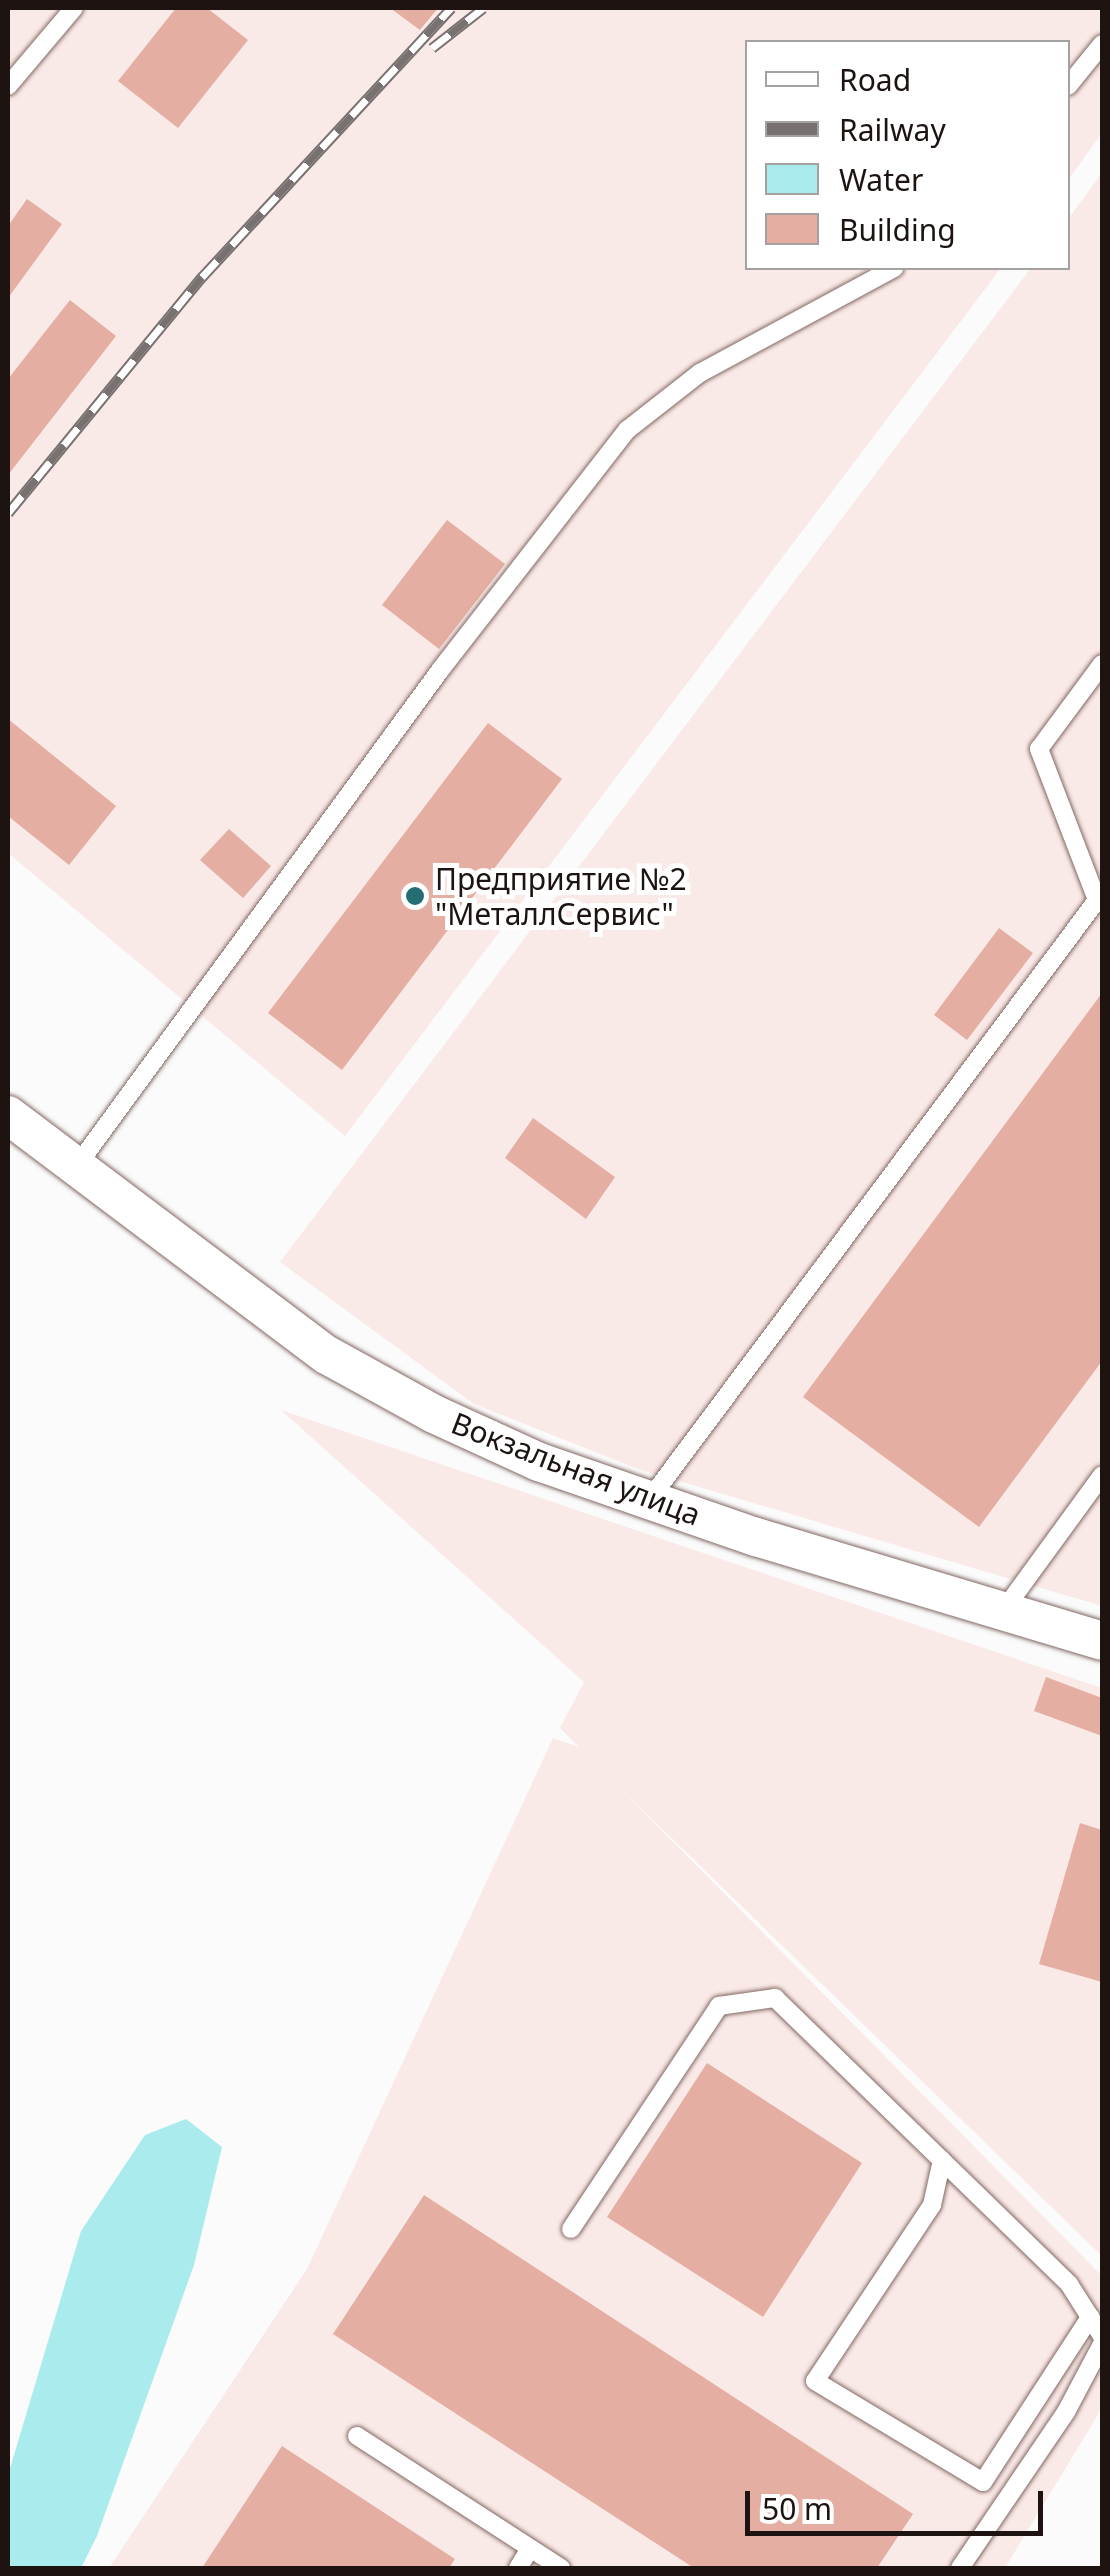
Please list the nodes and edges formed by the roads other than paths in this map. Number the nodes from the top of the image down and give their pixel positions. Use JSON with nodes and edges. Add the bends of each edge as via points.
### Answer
{"nodes":[{"id":1,"x":74,"y":8,"type":"edge"},
{"id":2,"x":1102,"y":44,"type":"edge"},
{"id":3,"x":1070,"y":84,"type":"edge"},
{"id":4,"x":8,"y":86,"type":"edge"},
{"id":5,"x":890,"y":270,"type":"edge"},
{"id":6,"x":1102,"y":664,"type":"edge"},
{"id":7,"x":8,"y":1115,"type":"edge"},
{"id":8,"x":76,"y":1166,"type":"junction"},
{"id":9,"x":1102,"y":1474,"type":"edge"},
{"id":10,"x":649,"y":1500,"type":"junction"},
{"id":11,"x":1002,"y":1612,"type":"junction"},
{"id":12,"x":1102,"y":1641,"type":"edge"},
{"id":13,"x":942,"y":2160,"type":"junction"},
{"id":14,"x":571,"y":2228,"type":"dead end"},
{"id":15,"x":1090,"y":2317,"type":"junction"},
{"id":16,"x":1102,"y":2336,"type":"edge"},
{"id":17,"x":1102,"y":2344,"type":"edge"},
{"id":18,"x":356,"y":2436,"type":"dead end"},
{"id":19,"x":530,"y":2549,"type":"junction"},
{"id":20,"x":518,"y":2568,"type":"edge"},
{"id":21,"x":561,"y":2568,"type":"edge"},
{"id":22,"x":960,"y":2568,"type":"edge"}],
"edges":[{"from":1,"to":4,"type":"lane"},
{"from":2,"to":3,"type":"lane"},
{"from":5,"to":8,"type":"lane","via":[[700,373],[628,430],[441,668]]},
{"from":6,"to":10,"type":"lane","via":[[1039,749],[1097,900]]},
{"from":7,"to":8,"type":"street","name":"Вокзальная улица"},
{"from":8,"to":10,"type":"street","name":"Вокзальная улица","via":[[327,1354],[486,1438]]},
{"from":9,"to":11,"type":"lane"},
{"from":10,"to":11,"type":"street","name":"Вокзальная улица"},
{"from":11,"to":12,"type":"street","name":"Вокзальная улица"},
{"from":13,"to":14,"type":"lane","via":[[774,1998],[720,2006]]},
{"from":13,"to":15,"type":"lane","via":[[1070,2284]]},
{"from":13,"to":15,"type":"lane","via":[[932,2205],[816,2381],[983,2482]]},
{"from":15,"to":16,"type":"lane"},
{"from":17,"to":22,"type":"lane","via":[[1066,2412]]},
{"from":18,"to":19,"type":"lane"},
{"from":19,"to":20,"type":"lane"},
{"from":19,"to":21,"type":"lane"}]}
